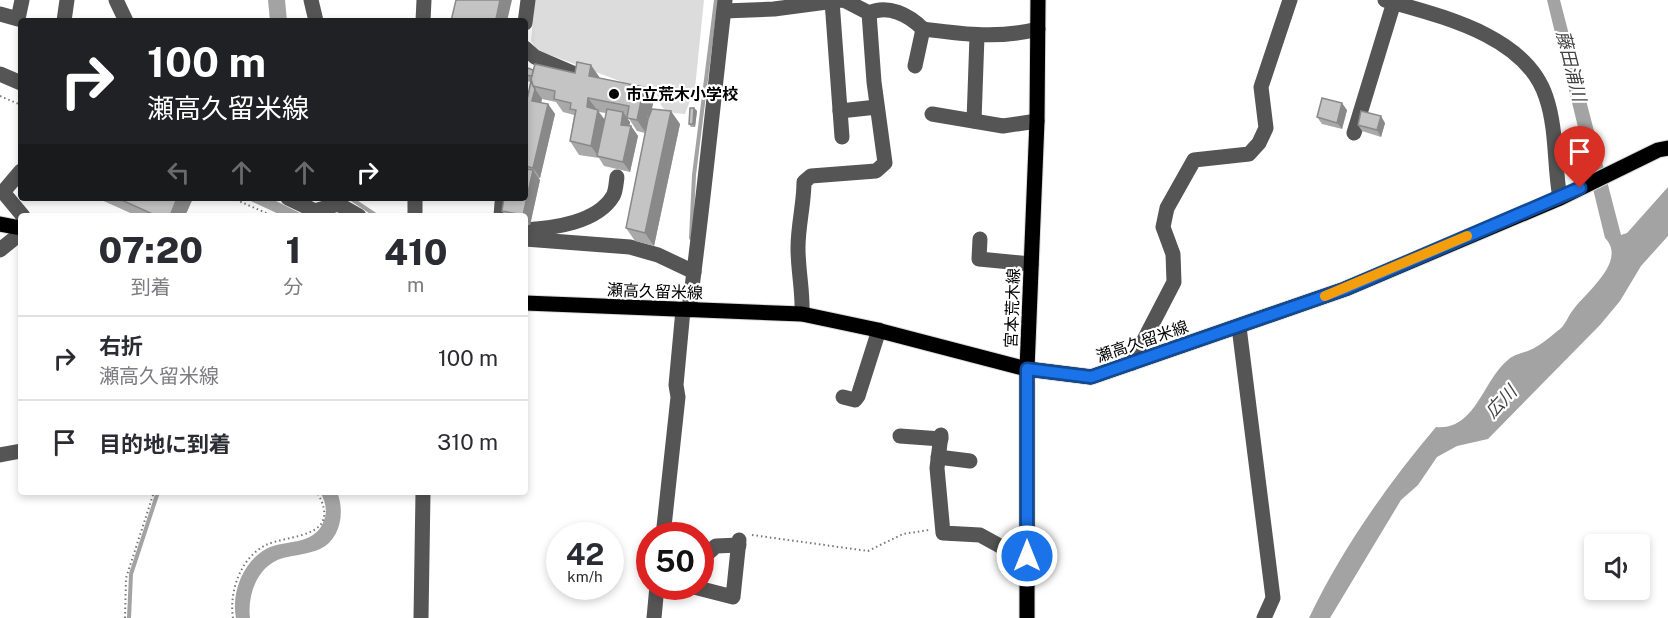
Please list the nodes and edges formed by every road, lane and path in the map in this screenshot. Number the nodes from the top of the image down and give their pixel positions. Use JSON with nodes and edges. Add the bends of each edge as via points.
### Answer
{"nodes":[{"id":1,"x":22,"y":0,"type":"edge"},
{"id":2,"x":67,"y":0,"type":"edge"},
{"id":3,"x":116,"y":0,"type":"edge"},
{"id":4,"x":311,"y":0,"type":"edge"},
{"id":5,"x":424,"y":0,"type":"edge"},
{"id":6,"x":528,"y":0,"type":"edge"},
{"id":7,"x":1038,"y":0,"type":"edge"},
{"id":8,"x":1290,"y":0,"type":"edge"},
{"id":9,"x":835,"y":1,"type":"edge"},
{"id":10,"x":1390,"y":1,"type":"edge"},
{"id":11,"x":724,"y":5,"type":"edge"},
{"id":12,"x":869,"y":13,"type":"junction"},
{"id":13,"x":0,"y":14,"type":"edge"},
{"id":14,"x":18,"y":18,"type":"edge"},
{"id":15,"x":64,"y":18,"type":"edge"},
{"id":16,"x":125,"y":18,"type":"edge"},
{"id":17,"x":315,"y":18,"type":"edge"},
{"id":18,"x":423,"y":18,"type":"edge"},
{"id":19,"x":526,"y":18,"type":"edge"},
{"id":20,"x":18,"y":19,"type":"edge"},
{"id":21,"x":923,"y":29,"type":"junction"},
{"id":22,"x":1038,"y":29,"type":"junction"},
{"id":23,"x":977,"y":36,"type":"junction"},
{"id":24,"x":528,"y":51,"type":"edge"},
{"id":25,"x":915,"y":66,"type":"dead end"},
{"id":26,"x":0,"y":74,"type":"edge"},
{"id":27,"x":584,"y":78,"type":"edge"},
{"id":28,"x":18,"y":82,"type":"edge"},
{"id":29,"x":0,"y":96,"type":"edge"},
{"id":30,"x":18,"y":104,"type":"edge"},
{"id":31,"x":877,"y":106,"type":"junction"},
{"id":32,"x":840,"y":111,"type":"junction"},
{"id":33,"x":932,"y":114,"type":"dead end"},
{"id":34,"x":974,"y":121,"type":"junction"},
{"id":35,"x":1037,"y":121,"type":"junction"},
{"id":36,"x":1354,"y":133,"type":"dead end"},
{"id":37,"x":842,"y":137,"type":"dead end"},
{"id":38,"x":1665,"y":146,"type":"edge"},
{"id":39,"x":18,"y":174,"type":"edge"},
{"id":40,"x":617,"y":177,"type":"dead end"},
{"id":41,"x":1560,"y":198,"type":"junction"},
{"id":42,"x":239,"y":201,"type":"edge"},
{"id":43,"x":294,"y":201,"type":"edge"},
{"id":44,"x":20,"y":213,"type":"edge"},
{"id":45,"x":266,"y":213,"type":"edge"},
{"id":46,"x":327,"y":213,"type":"edge"},
{"id":47,"x":354,"y":213,"type":"edge"},
{"id":48,"x":0,"y":224,"type":"edge"},
{"id":49,"x":18,"y":227,"type":"edge"},
{"id":50,"x":528,"y":230,"type":"edge"},
{"id":51,"x":18,"y":235,"type":"edge"},
{"id":52,"x":528,"y":239,"type":"edge"},
{"id":53,"x":980,"y":239,"type":"dead end"},
{"id":54,"x":0,"y":250,"type":"edge"},
{"id":55,"x":1031,"y":264,"type":"junction"},
{"id":56,"x":694,"y":272,"type":"junction"},
{"id":57,"x":528,"y":303,"type":"edge"},
{"id":58,"x":686,"y":310,"type":"junction"},
{"id":59,"x":802,"y":314,"type":"junction"},
{"id":60,"x":1239,"y":327,"type":"junction"},
{"id":61,"x":879,"y":330,"type":"junction"},
{"id":62,"x":1132,"y":363,"type":"junction"},
{"id":63,"x":1027,"y":369,"type":"junction"},
{"id":64,"x":843,"y":397,"type":"dead end"},
{"id":65,"x":900,"y":436,"type":"dead end"},
{"id":66,"x":18,"y":452,"type":"edge"},
{"id":67,"x":0,"y":455,"type":"edge"},
{"id":68,"x":938,"y":457,"type":"junction"},
{"id":69,"x":970,"y":461,"type":"dead end"},
{"id":70,"x":153,"y":495,"type":"edge"},
{"id":71,"x":318,"y":495,"type":"edge"},
{"id":72,"x":423,"y":495,"type":"edge"},
{"id":73,"x":665,"y":522,"type":"edge"},
{"id":74,"x":942,"y":528,"type":"junction"},
{"id":75,"x":739,"y":543,"type":"junction"},
{"id":76,"x":714,"y":548,"type":"edge"},
{"id":77,"x":1027,"y":556,"type":"junction"},
{"id":78,"x":714,"y":592,"type":"edge"},
{"id":79,"x":656,"y":600,"type":"edge"},
{"id":80,"x":125,"y":618,"type":"edge"},
{"id":81,"x":233,"y":618,"type":"edge"},
{"id":82,"x":422,"y":618,"type":"edge"},
{"id":83,"x":654,"y":618,"type":"edge"},
{"id":84,"x":1027,"y":618,"type":"edge"},
{"id":85,"x":1264,"y":618,"type":"edge"}],
"edges":[{"from":1,"to":14,"type":"street"},
{"from":2,"to":15,"type":"street"},
{"from":3,"to":16,"type":"street"},
{"from":4,"to":17,"type":"street"},
{"from":5,"to":18,"type":"street"},
{"from":6,"to":19,"type":"street"},
{"from":7,"to":22,"type":"main road","name":"宮本荒木線"},
{"from":8,"to":62,"type":"street","via":[[1261,87],[1266,128],[1259,144],[1249,154],[1194,160],[1167,208],[1164,227],[1173,254],[1174,282]]},
{"from":9,"to":11,"type":"street","via":[[774,9]]},
{"from":9,"to":12,"type":"street"},
{"from":9,"to":32,"type":"street"},
{"from":10,"to":36,"type":"street"},
{"from":10,"to":41,"type":"street","via":[[1489,37],[1526,64],[1546,95]]},
{"from":11,"to":56,"type":"street"},
{"from":12,"to":21,"type":"street","via":[[877,9],[896,10]]},
{"from":12,"to":31,"type":"street"},
{"from":13,"to":20,"type":"street"},
{"from":21,"to":23,"type":"street"},
{"from":21,"to":25,"type":"street"},
{"from":22,"to":23,"type":"street"},
{"from":22,"to":35,"type":"main road","name":"宮本荒木線"},
{"from":23,"to":34,"type":"street"},
{"from":24,"to":27,"type":"street"},
{"from":26,"to":28,"type":"street"},
{"from":29,"to":30,"type":"path"},
{"from":31,"to":32,"type":"street"},
{"from":31,"to":59,"type":"street","via":[[885,163],[876,171],[811,176],[804,182],[798,248],[804,294]]},
{"from":32,"to":37,"type":"street"},
{"from":33,"to":34,"type":"street"},
{"from":34,"to":35,"type":"street","via":[[1003,126]]},
{"from":35,"to":55,"type":"main road","name":"宮本荒木線"},
{"from":38,"to":41,"type":"main road","name":"瀬高久留米線"},
{"from":39,"to":44,"type":"street","via":[[3,192]]},
{"from":40,"to":50,"type":"street","via":[[614,195],[602,209],[581,219]]},
{"from":41,"to":60,"type":"main road","name":"瀬高久留米線","via":[[1345,289]]},
{"from":42,"to":45,"type":"path"},
{"from":43,"to":46,"type":"street"},
{"from":46,"to":47,"type":"street","via":[[338,204]]},
{"from":48,"to":49,"type":"main road"},
{"from":51,"to":54,"type":"street"},
{"from":52,"to":56,"type":"street","via":[[630,247]]},
{"from":53,"to":55,"type":"street","via":[[979,259]]},
{"from":55,"to":63,"type":"main road","name":"宮本荒木線"},
{"from":56,"to":58,"type":"street"},
{"from":57,"to":58,"type":"main road","name":"瀬高久留米線"},
{"from":58,"to":59,"type":"main road","name":"瀬高久留米線"},
{"from":58,"to":73,"type":"street"},
{"from":59,"to":61,"type":"main road","name":"瀬高久留米線"},
{"from":60,"to":62,"type":"main road","name":"瀬高久留米線"},
{"from":60,"to":85,"type":"street","via":[[1273,598]]},
{"from":61,"to":63,"type":"main road","name":"瀬高久留米線"},
{"from":61,"to":64,"type":"street","via":[[858,396],[855,400]]},
{"from":62,"to":63,"type":"main road","name":"瀬高久留米線","via":[[1091,377]]},
{"from":63,"to":77,"type":"main road","name":"宮本荒木線"},
{"from":65,"to":68,"type":"street","via":[[941,437]]},
{"from":66,"to":67,"type":"street"},
{"from":68,"to":69,"type":"street"},
{"from":68,"to":74,"type":"street"},
{"from":70,"to":80,"type":"path","via":[[126,578]]},
{"from":71,"to":81,"type":"path","via":[[323,509],[317,529],[266,545],[238,578],[232,596]]},
{"from":72,"to":82,"type":"street"},
{"from":74,"to":75,"type":"path","via":[[903,534],[868,551],[748,534]]},
{"from":74,"to":77,"type":"street","via":[[942,533],[980,535]]},
{"from":75,"to":76,"type":"street"},
{"from":75,"to":78,"type":"street","via":[[733,597]]},
{"from":77,"to":84,"type":"main road","name":"宮本荒木線"},
{"from":79,"to":83,"type":"street"}]}
